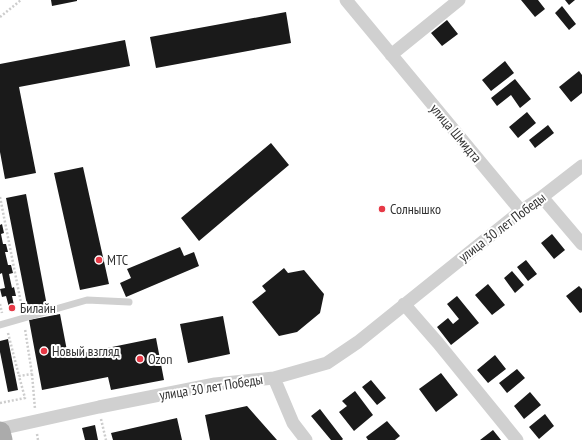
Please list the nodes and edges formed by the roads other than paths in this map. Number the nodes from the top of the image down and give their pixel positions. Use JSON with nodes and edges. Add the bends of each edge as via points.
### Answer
{"nodes":[{"id":1,"x":346,"y":0,"type":"edge"},
{"id":2,"x":459,"y":0,"type":"edge"},
{"id":3,"x":391,"y":55,"type":"junction"},
{"id":4,"x":582,"y":166,"type":"edge"},
{"id":5,"x":542,"y":197,"type":"junction"},
{"id":6,"x":521,"y":211,"type":"junction"},
{"id":7,"x":582,"y":244,"type":"edge"},
{"id":8,"x":129,"y":302,"type":"dead end"},
{"id":9,"x":404,"y":304,"type":"junction"},
{"id":10,"x":3,"y":324,"type":"edge"},
{"id":11,"x":274,"y":378,"type":"junction"},
{"id":12,"x":0,"y":429,"type":"edge"},
{"id":13,"x":0,"y":432,"type":"edge"},
{"id":14,"x":2,"y":440,"type":"edge"},
{"id":15,"x":306,"y":440,"type":"edge"},
{"id":16,"x":517,"y":440,"type":"edge"}],
"edges":[{"from":1,"to":3,"type":"street","name":"улица Шмидта"},
{"from":2,"to":3,"type":"street"},
{"from":3,"to":6,"type":"street","name":"улица Шмидта"},
{"from":4,"to":5,"type":"street","name":"улица 30 лет Победы"},
{"from":5,"to":6,"type":"street","name":"улица 30 лет Победы"},
{"from":5,"to":7,"type":"street"},
{"from":6,"to":9,"type":"street","name":"улица 30 лет Победы"},
{"from":8,"to":10,"type":"lane","via":[[87,300]]},
{"from":9,"to":11,"type":"street","name":"улица 30 лет Победы","via":[[358,342],[327,363]]},
{"from":9,"to":16,"type":"street"},
{"from":11,"to":12,"type":"street","name":"улица 30 лет Победы","via":[[215,384]]},
{"from":11,"to":15,"type":"street","via":[[293,423]]},
{"from":13,"to":14,"type":"main road"}]}
